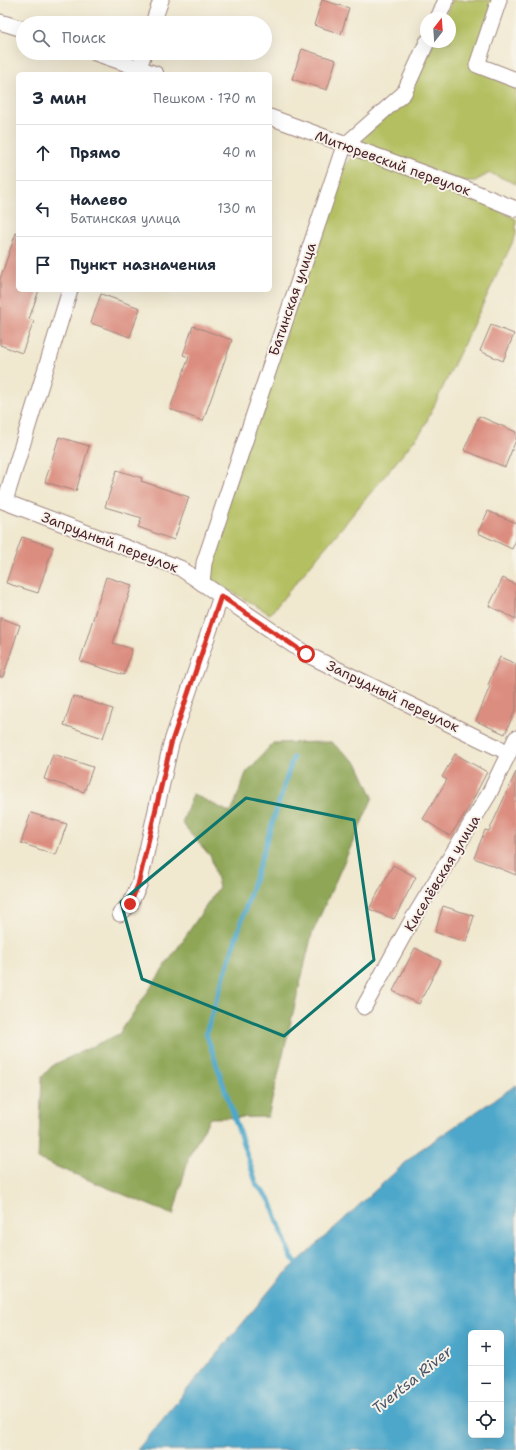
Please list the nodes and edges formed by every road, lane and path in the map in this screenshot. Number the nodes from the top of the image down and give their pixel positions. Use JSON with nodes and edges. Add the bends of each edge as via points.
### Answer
{"nodes":[{"id":1,"x":161,"y":0,"type":"edge"},
{"id":2,"x":446,"y":0,"type":"edge"},
{"id":3,"x":500,"y":0,"type":"edge"},
{"id":4,"x":441,"y":12,"type":"edge"},
{"id":5,"x":155,"y":16,"type":"edge"},
{"id":6,"x":0,"y":22,"type":"edge"},
{"id":7,"x":16,"y":27,"type":"edge"},
{"id":8,"x":424,"y":48,"type":"edge"},
{"id":9,"x":112,"y":60,"type":"edge"},
{"id":10,"x":142,"y":60,"type":"edge"},
{"id":11,"x":138,"y":71,"type":"edge"},
{"id":12,"x":516,"y":80,"type":"edge"},
{"id":13,"x":272,"y":118,"type":"edge"},
{"id":14,"x":344,"y":146,"type":"junction"},
{"id":15,"x":516,"y":209,"type":"edge"},
{"id":16,"x":69,"y":292,"type":"edge"},
{"id":17,"x":2,"y":500,"type":"edge"},
{"id":18,"x":202,"y":583,"type":"junction"},
{"id":19,"x":221,"y":596,"type":"junction"},
{"id":20,"x":516,"y":738,"type":"edge"},
{"id":21,"x":509,"y":753,"type":"junction"},
{"id":22,"x":120,"y":914,"type":"dead end"},
{"id":23,"x":364,"y":1007,"type":"dead end"}],
"edges":[{"from":1,"to":5,"type":"street"},
{"from":2,"to":4,"type":"street"},
{"from":3,"to":12,"type":"street","via":[[477,65]]},
{"from":6,"to":7,"type":"street"},
{"from":8,"to":14,"type":"street","name":"Батинская улица","via":[[404,93]]},
{"from":9,"to":11,"type":"street"},
{"from":10,"to":11,"type":"street"},
{"from":13,"to":14,"type":"street","name":"Митюревский переулок"},
{"from":14,"to":15,"type":"street","name":"Митюревский переулок"},
{"from":14,"to":18,"type":"street","name":"Батинская улица","via":[[204,563]]},
{"from":16,"to":17,"type":"street"},
{"from":17,"to":18,"type":"street","name":"Запрудный переулок","via":[[180,568]]},
{"from":18,"to":19,"type":"street","name":"Запрудный переулок"},
{"from":19,"to":21,"type":"street","name":"Запрудный переулок","via":[[306,654]]},
{"from":19,"to":22,"type":"street","via":[[171,744],[138,885],[130,904]]},
{"from":20,"to":21,"type":"street","name":"Киселёвская улица"},
{"from":21,"to":23,"type":"street","name":"Киселёвская улица","via":[[489,794],[412,920]]}]}
